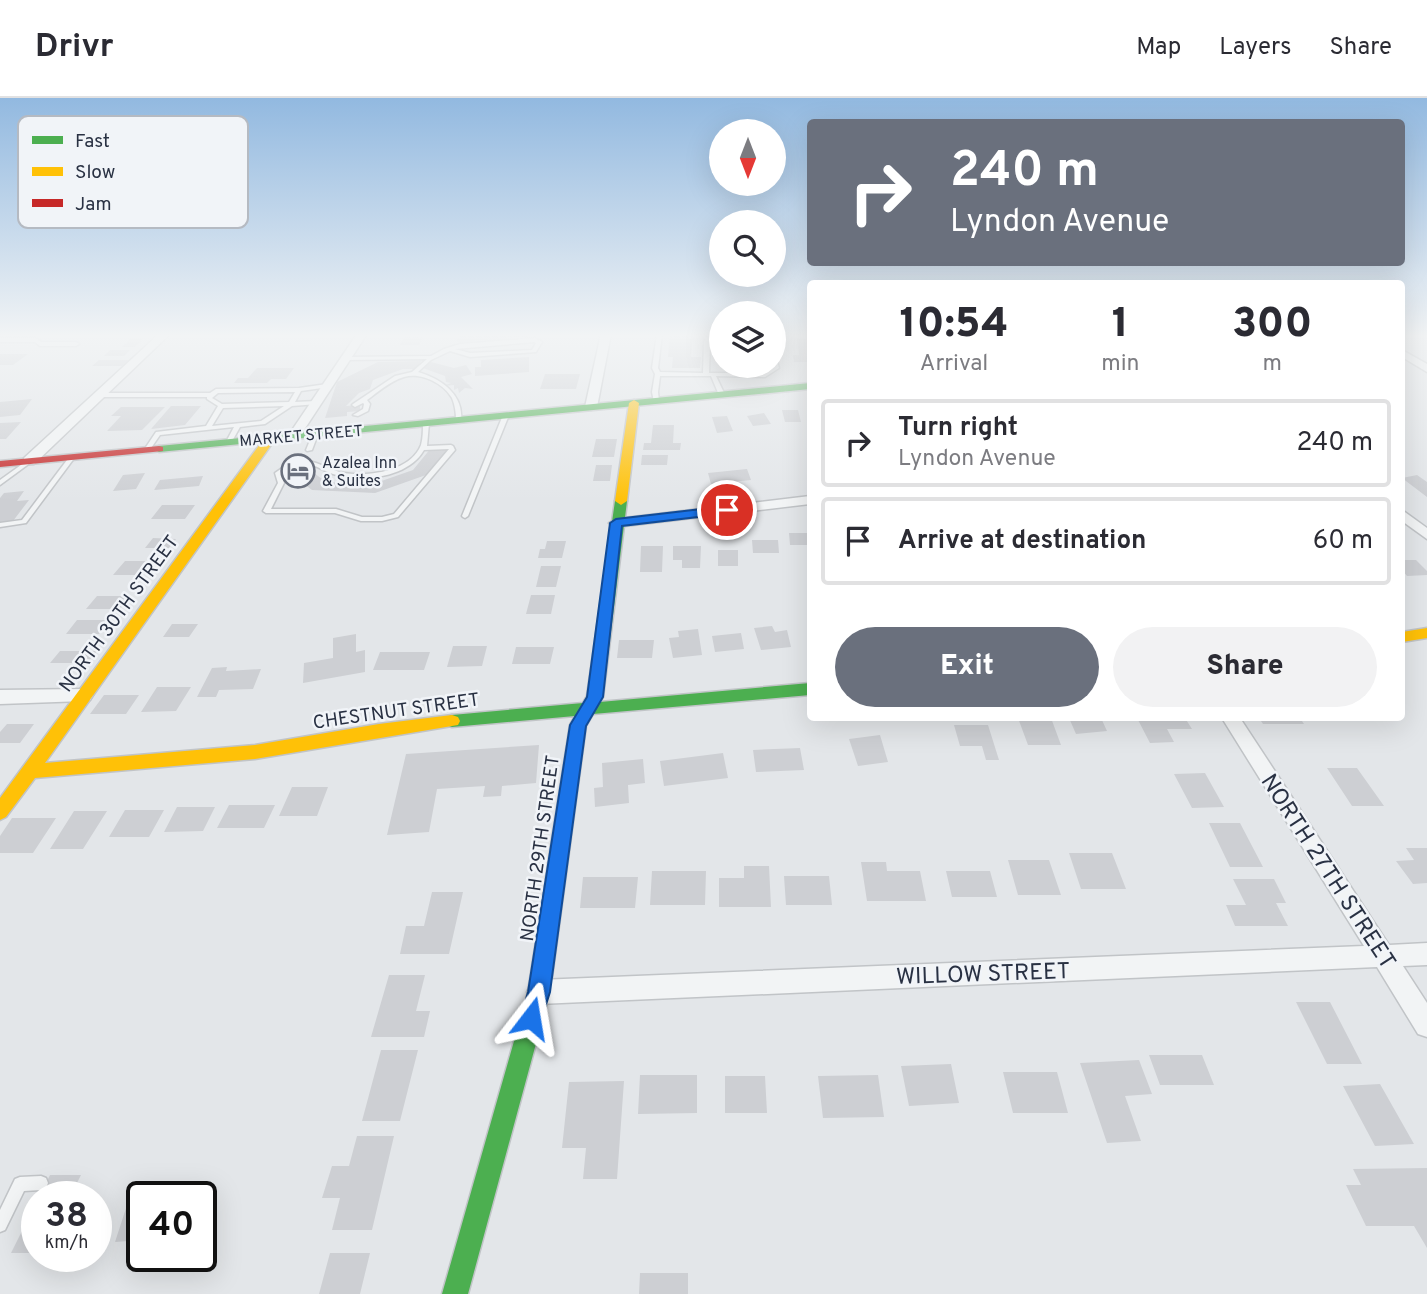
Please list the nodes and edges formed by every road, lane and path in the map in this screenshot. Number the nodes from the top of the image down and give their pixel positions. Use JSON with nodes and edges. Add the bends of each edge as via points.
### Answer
{"nodes":[{"id":1,"x":106,"y":390,"type":"edge"},
{"id":2,"x":299,"y":390,"type":"joint"},
{"id":3,"x":325,"y":390,"type":"edge"},
{"id":4,"x":376,"y":390,"type":"edge"},
{"id":5,"x":447,"y":390,"type":"edge"},
{"id":6,"x":595,"y":390,"type":"edge"},
{"id":7,"x":655,"y":390,"type":"edge"},
{"id":8,"x":719,"y":390,"type":"edge"},
{"id":9,"x":773,"y":390,"type":"edge"},
{"id":10,"x":215,"y":393,"type":"junction"},
{"id":11,"x":100,"y":395,"type":"junction"},
{"id":12,"x":722,"y":395,"type":"junction"},
{"id":13,"x":656,"y":401,"type":"junction"},
{"id":14,"x":634,"y":403,"type":"junction"},
{"id":15,"x":291,"y":404,"type":"junction"},
{"id":16,"x":316,"y":404,"type":"junction"},
{"id":17,"x":221,"y":406,"type":"junction"},
{"id":18,"x":591,"y":407,"type":"junction"},
{"id":19,"x":506,"y":415,"type":"junction"},
{"id":20,"x":354,"y":416,"type":"junction"},
{"id":21,"x":458,"y":420,"type":"junction"},
{"id":22,"x":426,"y":423,"type":"junction"},
{"id":23,"x":238,"y":425,"type":"junction"},
{"id":24,"x":208,"y":428,"type":"junction"},
{"id":25,"x":315,"y":434,"type":"junction"},
{"id":26,"x":295,"y":436,"type":"junction"},
{"id":27,"x":270,"y":438,"type":"junction"},
{"id":28,"x":229,"y":442,"type":"junction"},
{"id":29,"x":422,"y":448,"type":"junction"},
{"id":30,"x":147,"y":450,"type":"junction"},
{"id":31,"x":309,"y":450,"type":"dead end"},
{"id":32,"x":72,"y":457,"type":"junction"},
{"id":33,"x":29,"y":461,"type":"junction"},
{"id":34,"x":0,"y":464,"type":"edge"},
{"id":35,"x":3,"y":482,"type":"edge"},
{"id":36,"x":0,"y":489,"type":"edge"},
{"id":37,"x":807,"y":500,"type":"edge"},
{"id":38,"x":465,"y":516,"type":"dead end"},
{"id":39,"x":1405,"y":517,"type":"edge"},
{"id":40,"x":616,"y":523,"type":"junction"},
{"id":41,"x":0,"y":525,"type":"edge"},
{"id":42,"x":1427,"y":535,"type":"edge"},
{"id":43,"x":1427,"y":633,"type":"edge"},
{"id":44,"x":1405,"y":637,"type":"edge"},
{"id":45,"x":807,"y":689,"type":"edge"},
{"id":46,"x":84,"y":695,"type":"junction"},
{"id":47,"x":0,"y":697,"type":"edge"},
{"id":48,"x":589,"y":710,"type":"junction"},
{"id":49,"x":1233,"y":721,"type":"edge"},
{"id":50,"x":30,"y":771,"type":"junction"},
{"id":51,"x":0,"y":812,"type":"edge"},
{"id":52,"x":1427,"y":954,"type":"edge"},
{"id":53,"x":1383,"y":956,"type":"junction"},
{"id":54,"x":539,"y":992,"type":"junction"},
{"id":55,"x":1427,"y":1025,"type":"edge"},
{"id":56,"x":21,"y":1184,"type":"edge"},
{"id":57,"x":0,"y":1225,"type":"edge"},
{"id":58,"x":455,"y":1294,"type":"edge"}],
"edges":[{"from":1,"to":11,"type":"street"},
{"from":2,"to":10,"type":"lane"},
{"from":2,"to":15,"type":"lane"},
{"from":3,"to":16,"type":"street"},
{"from":4,"to":20,"type":"lane","via":[[364,401],[366,411]]},
{"from":5,"to":21,"type":"lane","via":[[459,408]]},
{"from":6,"to":18,"type":"street"},
{"from":7,"to":13,"type":"lane"},
{"from":8,"to":12,"type":"lane"},
{"from":9,"to":12,"type":"street","name":"MARKET STREET"},
{"from":10,"to":11,"type":"lane"},
{"from":10,"to":17,"type":"lane","via":[[209,398]]},
{"from":11,"to":33,"type":"street"},
{"from":12,"to":13,"type":"street","name":"MARKET STREET"},
{"from":13,"to":14,"type":"street","name":"MARKET STREET"},
{"from":14,"to":18,"type":"street","name":"MARKET STREET"},
{"from":14,"to":40,"type":"street","name":"NORTH 29TH STREET"},
{"from":15,"to":16,"type":"lane"},
{"from":15,"to":17,"type":"lane"},
{"from":15,"to":23,"type":"lane","via":[[263,423]]},
{"from":16,"to":26,"type":"street"},
{"from":17,"to":24,"type":"lane"},
{"from":18,"to":19,"type":"street","name":"MARKET STREET"},
{"from":19,"to":21,"type":"street","name":"MARKET STREET"},
{"from":19,"to":38,"type":"lane"},
{"from":20,"to":22,"type":"street","name":"MARKET STREET"},
{"from":20,"to":25,"type":"street","name":"MARKET STREET"},
{"from":21,"to":22,"type":"street","name":"MARKET STREET"},
{"from":22,"to":29,"type":"lane"},
{"from":23,"to":24,"type":"lane"},
{"from":23,"to":28,"type":"lane"},
{"from":24,"to":30,"type":"lane","via":[[158,433]]},
{"from":25,"to":26,"type":"street","name":"MARKET STREET"},
{"from":25,"to":31,"type":"lane"},
{"from":26,"to":27,"type":"street","name":"MARKET STREET"},
{"from":27,"to":28,"type":"street","name":"MARKET STREET"},
{"from":27,"to":46,"type":"street","name":"NORTH 30TH STREET"},
{"from":28,"to":30,"type":"street","name":"MARKET STREET"},
{"from":29,"to":29,"type":"lane","via":[[443,445],[452,450],[396,516],[361,519],[336,511],[267,511],[281,483],[278,472],[290,465],[305,461],[337,473],[374,477],[404,466]]},
{"from":30,"to":32,"type":"street","name":"MARKET STREET"},
{"from":32,"to":33,"type":"street","name":"MARKET STREET"},
{"from":32,"to":41,"type":"lane","via":[[24,522]]},
{"from":33,"to":34,"type":"street","name":"MARKET STREET"},
{"from":33,"to":35,"type":"lane"},
{"from":35,"to":36,"type":"lane"},
{"from":37,"to":40,"type":"street"},
{"from":39,"to":42,"type":"street"},
{"from":40,"to":48,"type":"street","name":"NORTH 29TH STREET","via":[[595,697]]},
{"from":43,"to":44,"type":"street"},
{"from":45,"to":48,"type":"street","name":"CHESTNUT STREET"},
{"from":46,"to":47,"type":"street"},
{"from":46,"to":50,"type":"street","name":"NORTH 30TH STREET"},
{"from":48,"to":50,"type":"street","name":"CHESTNUT STREET","via":[[416,724],[255,752]]},
{"from":48,"to":54,"type":"street","name":"NORTH 29TH STREET","via":[[578,725]]},
{"from":49,"to":53,"type":"street","name":"NORTH 27TH STREET"},
{"from":50,"to":51,"type":"street","name":"NORTH 30TH STREET"},
{"from":52,"to":53,"type":"street","name":"WILLOW STREET"},
{"from":53,"to":54,"type":"street","name":"WILLOW STREET"},
{"from":53,"to":55,"type":"street","name":"NORTH 27TH STREET"},
{"from":54,"to":58,"type":"street","name":"NORTH 29TH STREET"},
{"from":56,"to":57,"type":"lane"}]}
